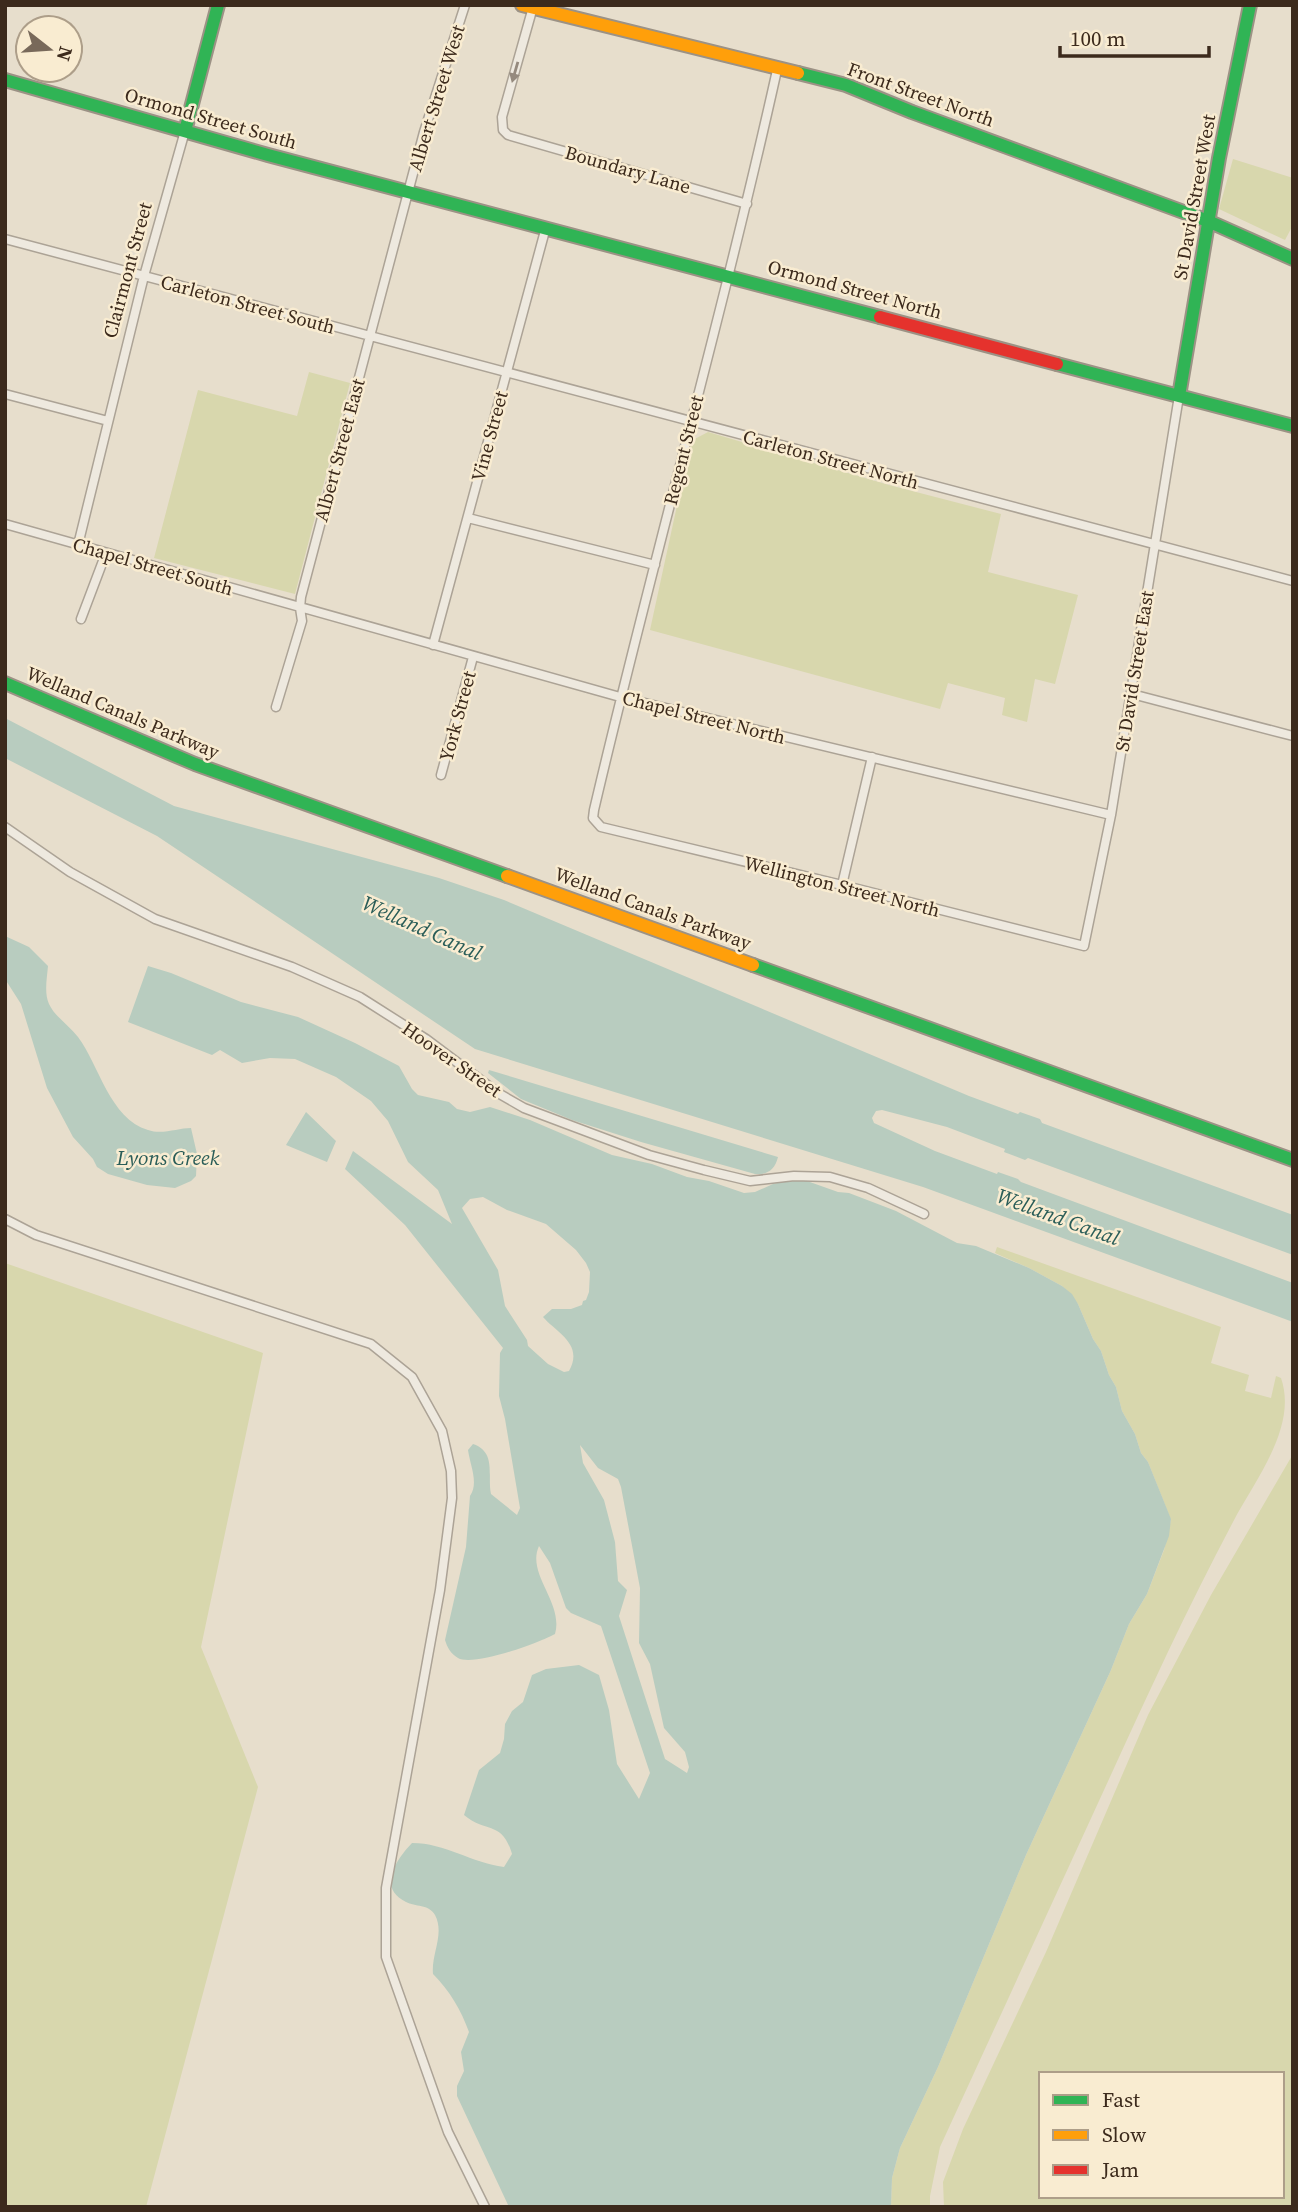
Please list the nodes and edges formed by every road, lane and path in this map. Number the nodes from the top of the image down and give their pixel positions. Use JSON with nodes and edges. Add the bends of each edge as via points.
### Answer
{"nodes":[{"id":1,"x":218,"y":5,"type":"edge"},
{"id":2,"x":465,"y":5,"type":"edge"},
{"id":3,"x":1250,"y":5,"type":"edge"},
{"id":4,"x":527,"y":6,"type":"edge"},
{"id":5,"x":777,"y":70,"type":"junction"},
{"id":6,"x":5,"y":80,"type":"edge"},
{"id":7,"x":186,"y":131,"type":"junction"},
{"id":8,"x":408,"y":192,"type":"junction"},
{"id":9,"x":747,"y":204,"type":"junction"},
{"id":10,"x":1208,"y":221,"type":"junction"},
{"id":11,"x":546,"y":227,"type":"junction"},
{"id":12,"x":5,"y":239,"type":"edge"},
{"id":13,"x":1293,"y":259,"type":"edge"},
{"id":14,"x":144,"y":276,"type":"junction"},
{"id":15,"x":728,"y":276,"type":"junction"},
{"id":16,"x":369,"y":337,"type":"junction"},
{"id":17,"x":506,"y":373,"type":"junction"},
{"id":18,"x":5,"y":394,"type":"edge"},
{"id":19,"x":1179,"y":396,"type":"junction"},
{"id":20,"x":108,"y":421,"type":"junction"},
{"id":21,"x":690,"y":422,"type":"junction"},
{"id":22,"x":1293,"y":426,"type":"edge"},
{"id":23,"x":468,"y":518,"type":"junction"},
{"id":24,"x":5,"y":524,"type":"edge"},
{"id":25,"x":1153,"y":544,"type":"junction"},
{"id":26,"x":78,"y":545,"type":"junction"},
{"id":27,"x":106,"y":552,"type":"junction"},
{"id":28,"x":654,"y":565,"type":"junction"},
{"id":29,"x":1293,"y":581,"type":"edge"},
{"id":30,"x":300,"y":608,"type":"junction"},
{"id":31,"x":81,"y":619,"type":"dead end"},
{"id":32,"x":433,"y":645,"type":"junction"},
{"id":33,"x":473,"y":657,"type":"junction"},
{"id":34,"x":5,"y":683,"type":"edge"},
{"id":35,"x":1132,"y":694,"type":"junction"},
{"id":36,"x":620,"y":697,"type":"junction"},
{"id":37,"x":276,"y":707,"type":"dead end"},
{"id":38,"x":1293,"y":736,"type":"edge"},
{"id":39,"x":872,"y":757,"type":"junction"},
{"id":40,"x":441,"y":775,"type":"dead end"},
{"id":41,"x":1111,"y":815,"type":"junction"},
{"id":42,"x":5,"y":827,"type":"edge"},
{"id":43,"x":601,"y":827,"type":"joint"},
{"id":44,"x":842,"y":884,"type":"junction"},
{"id":45,"x":1084,"y":946,"type":"joint"},
{"id":46,"x":1293,"y":1160,"type":"edge"},
{"id":47,"x":924,"y":1214,"type":"dead end"},
{"id":48,"x":5,"y":1219,"type":"edge"},
{"id":49,"x":485,"y":2207,"type":"edge"}],
"edges":[{"from":1,"to":7,"type":"street","name":"Clairmont Street"},
{"from":2,"to":8,"type":"street","name":"Albert Street West"},
{"from":3,"to":10,"type":"street","name":"St David Street West"},
{"from":4,"to":5,"type":"street","name":"Front Street North"},
{"from":4,"to":9,"type":"street","name":"Boundary Lane","one_way":true,"via":[[502,117],[508,135]]},
{"from":5,"to":9,"type":"street","name":"Regent Street"},
{"from":5,"to":10,"type":"street","name":"Front Street North","via":[[846,85]]},
{"from":6,"to":7,"type":"street","name":"Ormond Street South"},
{"from":7,"to":8,"type":"street","name":"Ormond Street South"},
{"from":7,"to":14,"type":"street","name":"Clairmont Street"},
{"from":8,"to":11,"type":"street","name":"Ormond Street North"},
{"from":8,"to":16,"type":"street","name":"Albert Street East"},
{"from":9,"to":15,"type":"street","name":"Regent Street"},
{"from":10,"to":13,"type":"street","name":"Front Street North"},
{"from":10,"to":19,"type":"street","name":"St David Street West"},
{"from":11,"to":15,"type":"street","name":"Ormond Street North"},
{"from":11,"to":17,"type":"street","name":"Vine Street"},
{"from":12,"to":14,"type":"street","name":"Carleton Street South"},
{"from":14,"to":16,"type":"street","name":"Carleton Street South"},
{"from":14,"to":20,"type":"street","name":"Clairmont Street"},
{"from":15,"to":19,"type":"street","name":"Ormond Street North"},
{"from":15,"to":21,"type":"street","name":"Regent Street"},
{"from":16,"to":17,"type":"street","name":"Carleton Street North"},
{"from":16,"to":30,"type":"street","name":"Albert Street East"},
{"from":17,"to":21,"type":"street","name":"Carleton Street North"},
{"from":17,"to":23,"type":"street","name":"Vine Street"},
{"from":18,"to":20,"type":"street"},
{"from":19,"to":22,"type":"street","name":"Ormond Street North"},
{"from":19,"to":25,"type":"street","name":"St David Street East"},
{"from":20,"to":26,"type":"street","name":"Clairmont Street"},
{"from":21,"to":25,"type":"street","name":"Carleton Street North"},
{"from":21,"to":28,"type":"street","name":"Regent Street"},
{"from":23,"to":28,"type":"street"},
{"from":23,"to":32,"type":"street","name":"Vine Street"},
{"from":24,"to":26,"type":"street","name":"Chapel Street South"},
{"from":25,"to":29,"type":"street","name":"Carleton Street North"},
{"from":25,"to":35,"type":"street","name":"St David Street East"},
{"from":26,"to":27,"type":"street","name":"Chapel Street South"},
{"from":27,"to":30,"type":"street","name":"Chapel Street South"},
{"from":27,"to":31,"type":"street"},
{"from":28,"to":36,"type":"street","name":"Regent Street"},
{"from":30,"to":32,"type":"street","name":"Chapel Street North"},
{"from":30,"to":37,"type":"street","name":"Albert Street East","via":[[302,621]]},
{"from":32,"to":33,"type":"street","name":"Chapel Street North"},
{"from":33,"to":36,"type":"street","name":"Chapel Street North"},
{"from":33,"to":40,"type":"street","name":"York Street"},
{"from":34,"to":46,"type":"street","name":"Welland Canals Parkway","via":[[195,764]]},
{"from":35,"to":38,"type":"street"},
{"from":35,"to":41,"type":"street","name":"St David Street East"},
{"from":36,"to":39,"type":"street","name":"Chapel Street North"},
{"from":36,"to":43,"type":"street","name":"Regent Street","via":[[594,810],[593,818]]},
{"from":39,"to":41,"type":"street","name":"Chapel Street North"},
{"from":39,"to":44,"type":"street"},
{"from":41,"to":45,"type":"street","name":"St David Street East"},
{"from":42,"to":47,"type":"street","name":"Hoover Street","via":[[70,872],[155,919],[292,967],[360,997],[524,1108],[649,1155],[704,1170],[750,1181],[830,1177],[868,1188]]},
{"from":43,"to":44,"type":"street","name":"Wellington Street North"},
{"from":44,"to":45,"type":"street","name":"Wellington Street North"},
{"from":48,"to":49,"type":"street","via":[[36,1235],[371,1344],[412,1377],[442,1431],[452,1498],[440,1590],[386,1888],[386,1957],[448,2132]]}]}
